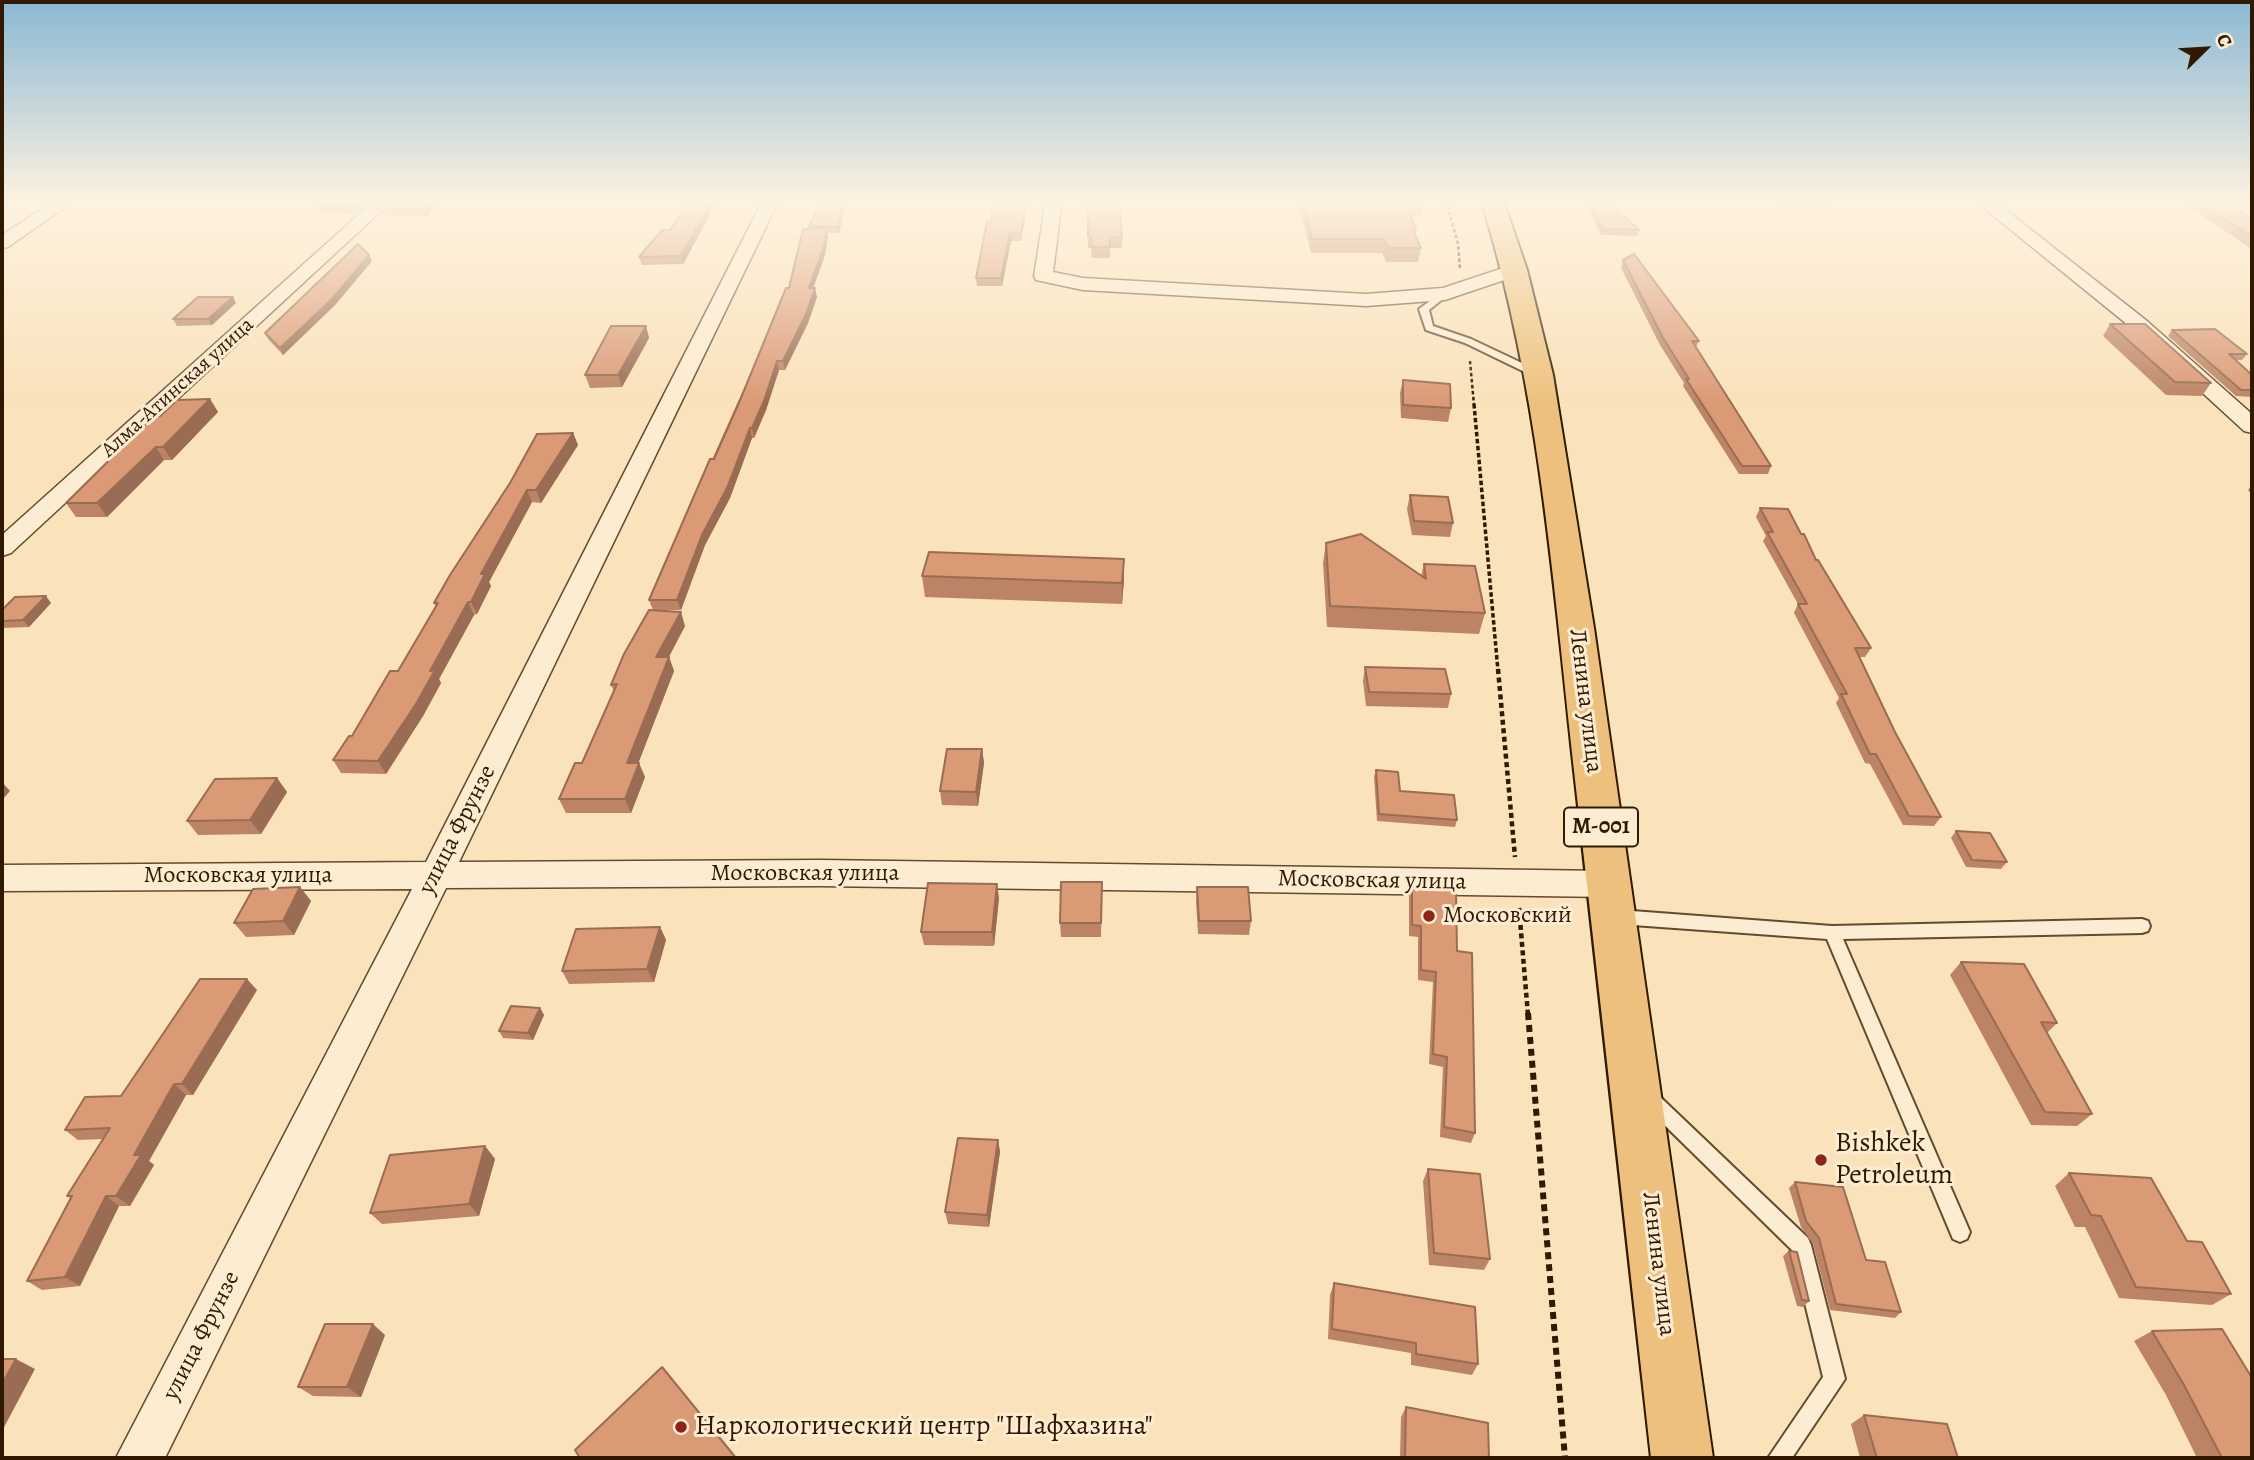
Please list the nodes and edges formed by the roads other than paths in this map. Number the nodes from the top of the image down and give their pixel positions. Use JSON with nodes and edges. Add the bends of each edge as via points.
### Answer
{"nodes":[{"id":1,"x":310,"y":268,"type":"edge"},
{"id":2,"x":737,"y":268,"type":"edge"},
{"id":3,"x":1044,"y":268,"type":"edge"},
{"id":4,"x":2069,"y":268,"type":"edge"},
{"id":5,"x":1515,"y":270,"type":"joint"},
{"id":6,"x":1454,"y":291,"type":"junction"},
{"id":7,"x":1539,"y":375,"type":"junction"},
{"id":8,"x":2252,"y":426,"type":"edge"},
{"id":9,"x":2,"y":548,"type":"edge"},
{"id":10,"x":436,"y":875,"type":"junction"},
{"id":11,"x":2,"y":878,"type":"edge"},
{"id":12,"x":1610,"y":900,"type":"junction"},
{"id":13,"x":2142,"y":926,"type":"dead end"},
{"id":14,"x":1832,"y":933,"type":"junction"},
{"id":15,"x":1635,"y":1085,"type":"junction"},
{"id":16,"x":1960,"y":1232,"type":"dead end"},
{"id":17,"x":140,"y":1458,"type":"edge"},
{"id":18,"x":1682,"y":1458,"type":"edge"},
{"id":19,"x":1779,"y":1458,"type":"edge"}],
"edges":[{"from":1,"to":9,"type":"street","name":"Алма-Атинская улица"},
{"from":2,"to":10,"type":"street","name":"улица Фрунзе"},
{"from":3,"to":6,"type":"street","via":[[1043,276],[1083,284],[1366,300]]},
{"from":4,"to":8,"type":"street"},
{"from":5,"to":6,"type":"street"},
{"from":5,"to":7,"type":"main road","name":"Ленина улица","number":"М-001"},
{"from":6,"to":7,"type":"lane","via":[[1424,309],[1429,328]]},
{"from":7,"to":12,"type":"main road","name":"Ленина улица","number":"М-001"},
{"from":10,"to":11,"type":"street","name":"Московская улица"},
{"from":10,"to":12,"type":"street","name":"Московская улица","via":[[821,873],[1517,883]]},
{"from":10,"to":17,"type":"street","name":"улица Фрунзе"},
{"from":12,"to":14,"type":"lane"},
{"from":12,"to":15,"type":"main road","name":"Ленина улица","number":"М-001"},
{"from":13,"to":14,"type":"lane"},
{"from":14,"to":16,"type":"lane"},
{"from":15,"to":18,"type":"main road","name":"Ленина улица","number":"М-001"},
{"from":15,"to":19,"type":"lane","via":[[1801,1245],[1834,1379]]}]}
